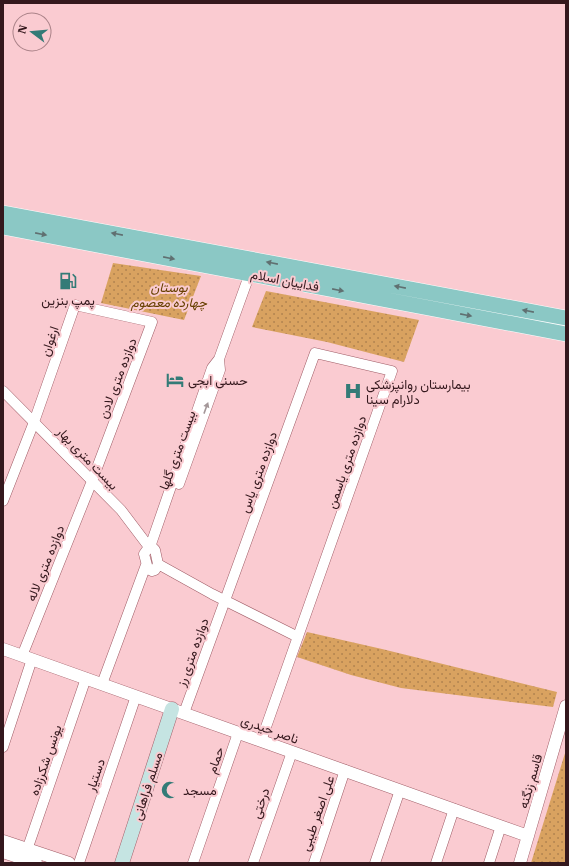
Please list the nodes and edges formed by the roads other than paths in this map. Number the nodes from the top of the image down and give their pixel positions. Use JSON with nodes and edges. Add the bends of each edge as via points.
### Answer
{"nodes":[{"id":1,"x":3,"y":213,"type":"edge"},
{"id":2,"x":3,"y":227,"type":"edge"},
{"id":3,"x":250,"y":274,"type":"junction"},
{"id":4,"x":113,"y":313,"type":"joint"},
{"id":5,"x":566,"y":318,"type":"edge"},
{"id":6,"x":566,"y":334,"type":"edge"},
{"id":7,"x":315,"y":353,"type":"joint"},
{"id":8,"x":3,"y":391,"type":"edge"},
{"id":9,"x":34,"y":422,"type":"junction"},
{"id":10,"x":92,"y":481,"type":"junction"},
{"id":11,"x":3,"y":501,"type":"edge"},
{"id":12,"x":151,"y":548,"type":"junction"},
{"id":13,"x":158,"y":564,"type":"junction"},
{"id":14,"x":146,"y":565,"type":"junction"},
{"id":15,"x":225,"y":600,"type":"junction"},
{"id":16,"x":298,"y":637,"type":"junction"},
{"id":17,"x":3,"y":649,"type":"edge"},
{"id":18,"x":27,"y":657,"type":"junction"},
{"id":19,"x":86,"y":678,"type":"junction"},
{"id":20,"x":102,"y":684,"type":"junction"},
{"id":21,"x":136,"y":696,"type":"junction"},
{"id":22,"x":566,"y":706,"type":"edge"},
{"id":23,"x":178,"y":711,"type":"junction"},
{"id":24,"x":238,"y":733,"type":"junction"},
{"id":25,"x":261,"y":741,"type":"junction"},
{"id":26,"x":3,"y":747,"type":"edge"},
{"id":27,"x":292,"y":752,"type":"junction"},
{"id":28,"x":345,"y":770,"type":"junction"},
{"id":29,"x":400,"y":790,"type":"junction"},
{"id":30,"x":454,"y":809,"type":"junction"},
{"id":31,"x":501,"y":826,"type":"junction"},
{"id":32,"x":528,"y":836,"type":"junction"},
{"id":33,"x":3,"y":841,"type":"edge"},
{"id":34,"x":27,"y":850,"type":"junction"},
{"id":35,"x":3,"y":852,"type":"edge"},
{"id":36,"x":36,"y":863,"type":"edge"},
{"id":37,"x":69,"y":863,"type":"edge"},
{"id":38,"x":79,"y":863,"type":"edge"},
{"id":39,"x":122,"y":863,"type":"edge"},
{"id":40,"x":193,"y":863,"type":"edge"},
{"id":41,"x":254,"y":863,"type":"edge"},
{"id":42,"x":314,"y":863,"type":"edge"},
{"id":43,"x":375,"y":863,"type":"edge"},
{"id":44,"x":436,"y":863,"type":"edge"},
{"id":45,"x":489,"y":863,"type":"edge"},
{"id":46,"x":520,"y":863,"type":"edge"}],
"edges":[{"from":5,"to":1,"type":"main road","name":"فداییان اسلام","one_way":true},
{"from":2,"to":3,"type":"main road","name":"فداییان اسلام","one_way":true},
{"from":3,"to":6,"type":"main road","name":"فداییان اسلام","one_way":true},
{"from":3,"to":12,"type":"street","name":"بیست متری گلها","via":[[219,359],[220,370]]},
{"from":4,"to":9,"type":"street","name":"ارغوان","via":[[75,305]]},
{"from":4,"to":10,"type":"street","name":"دوازده متری لادن","via":[[152,322]]},
{"from":7,"to":15,"type":"street","name":"دوازده متری یاس"},
{"from":7,"to":16,"type":"street","name":"دوازده متری یاسمن","via":[[392,371]]},
{"from":8,"to":9,"type":"street","name":"بیست متری بهار"},
{"from":9,"to":10,"type":"street","name":"بیست متری بهار"},
{"from":9,"to":11,"type":"street"},
{"from":10,"to":12,"type":"street","name":"بیست متری بهار","via":[[121,510]]},
{"from":10,"to":18,"type":"street","name":"دوازده متری لاله"},
{"from":12,"to":13,"type":"street"},
{"from":12,"to":14,"type":"street","name":"بیست متری گلها","via":[[144,554]]},
{"from":13,"to":14,"type":"street","via":[[152,571]]},
{"from":13,"to":15,"type":"street"},
{"from":14,"to":20,"type":"street"},
{"from":15,"to":16,"type":"street"},
{"from":15,"to":23,"type":"street","name":"دوازده متری رز"},
{"from":16,"to":25,"type":"street"},
{"from":17,"to":18,"type":"street","name":"ناصر حیدری"},
{"from":18,"to":19,"type":"street","name":"ناصر حیدری"},
{"from":18,"to":26,"type":"street","name":"دوازده متری لاله"},
{"from":19,"to":20,"type":"street","name":"ناصر حیدری"},
{"from":19,"to":34,"type":"street","name":"یونس شکرزاده"},
{"from":20,"to":21,"type":"street","name":"ناصر حیدری"},
{"from":21,"to":23,"type":"street","name":"ناصر حیدری"},
{"from":21,"to":38,"type":"street","name":"دستیار"},
{"from":22,"to":32,"type":"street","name":"قاسم زنگنه"},
{"from":23,"to":24,"type":"street","name":"ناصر حیدری"},
{"from":23,"to":39,"type":"main road","name":"مسلم فراهانی"},
{"from":24,"to":25,"type":"street","name":"ناصر حیدری"},
{"from":24,"to":40,"type":"street","name":"حمام"},
{"from":25,"to":27,"type":"street","name":"ناصر حیدری"},
{"from":27,"to":28,"type":"street","name":"ناصر حیدری"},
{"from":27,"to":41,"type":"street","name":"درختی"},
{"from":28,"to":29,"type":"street","name":"ناصر حیدری"},
{"from":28,"to":42,"type":"street","name":"علی اصغر طیبی"},
{"from":29,"to":30,"type":"street","name":"ناصر حیدری"},
{"from":29,"to":43,"type":"street"},
{"from":30,"to":31,"type":"street","name":"ناصر حیدری"},
{"from":30,"to":44,"type":"street"},
{"from":31,"to":32,"type":"street","name":"ناصر حیدری"},
{"from":31,"to":45,"type":"street"},
{"from":32,"to":46,"type":"street","name":"قاسم زنگنه"},
{"from":33,"to":34,"type":"street"},
{"from":34,"to":37,"type":"street"},
{"from":35,"to":36,"type":"street"}]}
